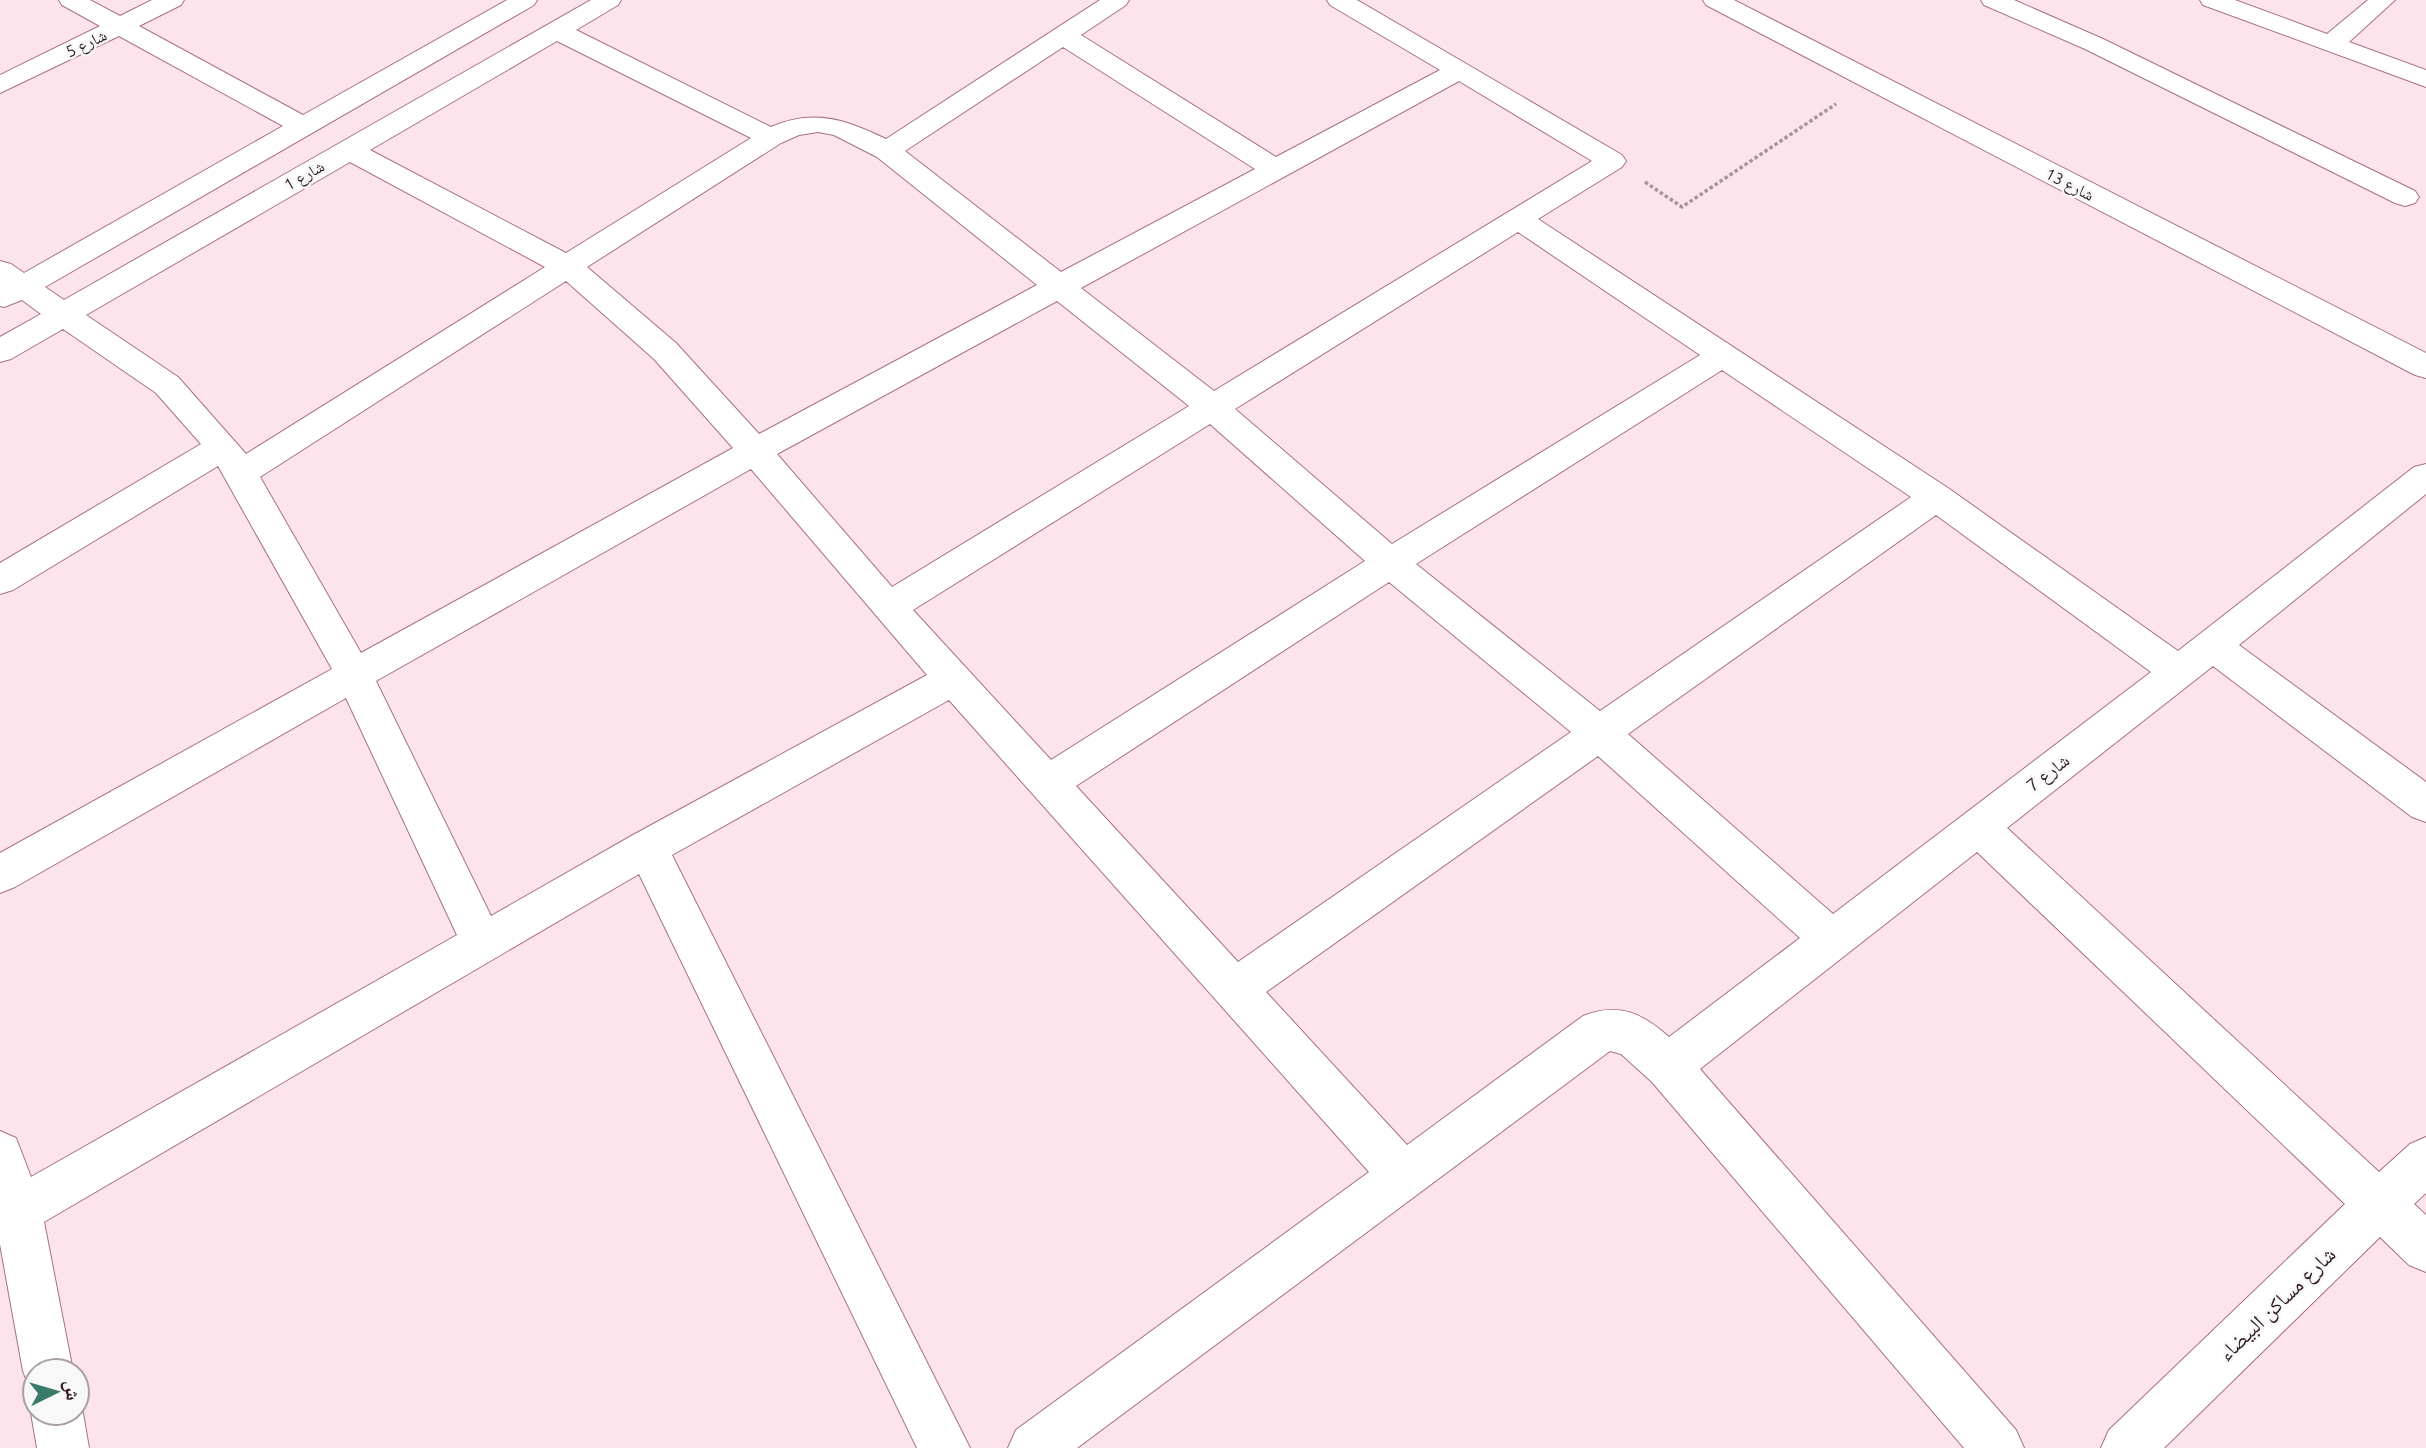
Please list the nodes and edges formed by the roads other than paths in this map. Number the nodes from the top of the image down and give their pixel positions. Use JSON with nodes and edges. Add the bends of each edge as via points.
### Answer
{"nodes":[{"id":1,"x":71,"y":0,"type":"edge"},
{"id":2,"x":172,"y":0,"type":"edge"},
{"id":3,"x":525,"y":0,"type":"edge"},
{"id":4,"x":609,"y":0,"type":"edge"},
{"id":5,"x":1117,"y":0,"type":"edge"},
{"id":6,"x":1339,"y":0,"type":"edge"},
{"id":7,"x":1715,"y":0,"type":"edge"},
{"id":8,"x":1993,"y":0,"type":"edge"},
{"id":9,"x":2212,"y":0,"type":"edge"},
{"id":10,"x":2383,"y":0,"type":"edge"},
{"id":11,"x":119,"y":26,"type":"junction"},
{"id":12,"x":556,"y":30,"type":"junction"},
{"id":13,"x":1063,"y":36,"type":"junction"},
{"id":14,"x":2332,"y":43,"type":"junction"},
{"id":15,"x":1459,"y":70,"type":"junction"},
{"id":16,"x":2426,"y":79,"type":"edge"},
{"id":17,"x":0,"y":85,"type":"edge"},
{"id":18,"x":303,"y":126,"type":"junction"},
{"id":19,"x":771,"y":136,"type":"junction"},
{"id":20,"x":349,"y":150,"type":"junction"},
{"id":21,"x":887,"y":151,"type":"junction"},
{"id":22,"x":1276,"y":170,"type":"junction"},
{"id":23,"x":2405,"y":197,"type":"dead end"},
{"id":24,"x":1518,"y":219,"type":"junction"},
{"id":25,"x":567,"y":266,"type":"junction"},
{"id":26,"x":8,"y":285,"type":"edge"},
{"id":27,"x":1059,"y":286,"type":"junction"},
{"id":28,"x":62,"y":315,"type":"junction"},
{"id":29,"x":0,"y":351,"type":"edge"},
{"id":30,"x":1723,"y":355,"type":"junction"},
{"id":31,"x":2426,"y":367,"type":"edge"},
{"id":32,"x":1212,"y":407,"type":"junction"},
{"id":33,"x":755,"y":451,"type":"junction"},
{"id":34,"x":232,"y":460,"type":"junction"},
{"id":35,"x":2426,"y":476,"type":"edge"},
{"id":36,"x":1936,"y":497,"type":"junction"},
{"id":37,"x":1390,"y":564,"type":"junction"},
{"id":38,"x":0,"y":580,"type":"edge"},
{"id":39,"x":888,"y":607,"type":"junction"},
{"id":40,"x":2213,"y":646,"type":"junction"},
{"id":41,"x":2179,"y":672,"type":"junction"},
{"id":42,"x":354,"y":675,"type":"junction"},
{"id":43,"x":954,"y":679,"type":"junction"},
{"id":44,"x":1598,"y":732,"type":"junction"},
{"id":45,"x":1049,"y":782,"type":"junction"},
{"id":46,"x":2426,"y":805,"type":"edge"},
{"id":47,"x":1978,"y":827,"type":"junction"},
{"id":48,"x":647,"y":848,"type":"junction"},
{"id":49,"x":0,"y":874,"type":"edge"},
{"id":50,"x":1832,"y":940,"type":"junction"},
{"id":51,"x":483,"y":944,"type":"junction"},
{"id":52,"x":1235,"y":989,"type":"junction"},
{"id":53,"x":1668,"y":1066,"type":"junction"},
{"id":54,"x":0,"y":1154,"type":"edge"},
{"id":55,"x":2426,"y":1160,"type":"edge"},
{"id":56,"x":1404,"y":1176,"type":"junction"},
{"id":57,"x":2380,"y":1205,"type":"junction"},
{"id":58,"x":18,"y":1211,"type":"junction"},
{"id":59,"x":2426,"y":1248,"type":"edge"},
{"id":60,"x":45,"y":1357,"type":"edge"},
{"id":61,"x":59,"y":1427,"type":"edge"},
{"id":62,"x":63,"y":1448,"type":"edge"},
{"id":63,"x":944,"y":1448,"type":"edge"},
{"id":64,"x":1034,"y":1448,"type":"edge"},
{"id":65,"x":1998,"y":1448,"type":"edge"},
{"id":66,"x":2127,"y":1448,"type":"edge"}],
"edges":[{"from":1,"to":11,"type":"street"},
{"from":2,"to":11,"type":"street","name":"شارع 5"},
{"from":3,"to":18,"type":"street"},
{"from":4,"to":12,"type":"street","name":"شارع 1"},
{"from":5,"to":13,"type":"street"},
{"from":6,"to":15,"type":"street"},
{"from":7,"to":31,"type":"street","name":"شارع 13"},
{"from":8,"to":23,"type":"street","via":[[2094,44]]},
{"from":9,"to":14,"type":"street"},
{"from":10,"to":14,"type":"street"},
{"from":11,"to":17,"type":"street","name":"شارع 5"},
{"from":11,"to":18,"type":"street"},
{"from":12,"to":19,"type":"street"},
{"from":12,"to":20,"type":"street","name":"شارع 1"},
{"from":13,"to":21,"type":"street"},
{"from":13,"to":22,"type":"street"},
{"from":14,"to":16,"type":"street"},
{"from":15,"to":22,"type":"street"},
{"from":15,"to":24,"type":"street","via":[[1612,161]]},
{"from":18,"to":26,"type":"street"},
{"from":19,"to":21,"type":"street","via":[[789,127],[831,123]]},
{"from":19,"to":25,"type":"street"},
{"from":20,"to":25,"type":"street"},
{"from":20,"to":28,"type":"street","name":"شارع 1"},
{"from":21,"to":27,"type":"street"},
{"from":22,"to":27,"type":"street"},
{"from":24,"to":30,"type":"street"},
{"from":24,"to":32,"type":"street"},
{"from":25,"to":33,"type":"street","via":[[665,351]]},
{"from":25,"to":34,"type":"street"},
{"from":26,"to":28,"type":"street"},
{"from":27,"to":32,"type":"street"},
{"from":27,"to":33,"type":"street"},
{"from":28,"to":29,"type":"street","name":"شارع 1"},
{"from":28,"to":34,"type":"street","via":[[167,385]]},
{"from":30,"to":36,"type":"street"},
{"from":30,"to":37,"type":"street"},
{"from":32,"to":37,"type":"street"},
{"from":32,"to":39,"type":"street"},
{"from":33,"to":39,"type":"street"},
{"from":33,"to":42,"type":"street"},
{"from":34,"to":38,"type":"street"},
{"from":34,"to":42,"type":"street"},
{"from":35,"to":40,"type":"street","name":"شارع 7"},
{"from":36,"to":41,"type":"street"},
{"from":36,"to":44,"type":"street"},
{"from":37,"to":44,"type":"street"},
{"from":37,"to":45,"type":"street"},
{"from":39,"to":43,"type":"street"},
{"from":40,"to":41,"type":"street","name":"شارع 7"},
{"from":40,"to":46,"type":"street"},
{"from":41,"to":47,"type":"street","name":"شارع 7"},
{"from":42,"to":49,"type":"street"},
{"from":42,"to":51,"type":"street"},
{"from":43,"to":45,"type":"street"},
{"from":43,"to":48,"type":"street"},
{"from":44,"to":50,"type":"street"},
{"from":44,"to":52,"type":"street"},
{"from":45,"to":52,"type":"street"},
{"from":47,"to":50,"type":"street","name":"شارع 7"},
{"from":47,"to":57,"type":"street"},
{"from":48,"to":51,"type":"street"},
{"from":48,"to":63,"type":"street"},
{"from":50,"to":53,"type":"street","name":"شارع 7"},
{"from":51,"to":58,"type":"street"},
{"from":52,"to":56,"type":"street"},
{"from":53,"to":56,"type":"street","via":[[1624,1030],[1599,1031]]},
{"from":53,"to":65,"type":"street"},
{"from":54,"to":58,"type":"street"},
{"from":55,"to":57,"type":"street","name":"شارع مساكن البيضاء"},
{"from":56,"to":64,"type":"street"},
{"from":57,"to":59,"type":"street"},
{"from":57,"to":66,"type":"street","name":"شارع مساكن البيضاء"},
{"from":58,"to":60,"type":"street"},
{"from":61,"to":62,"type":"street"}]}
